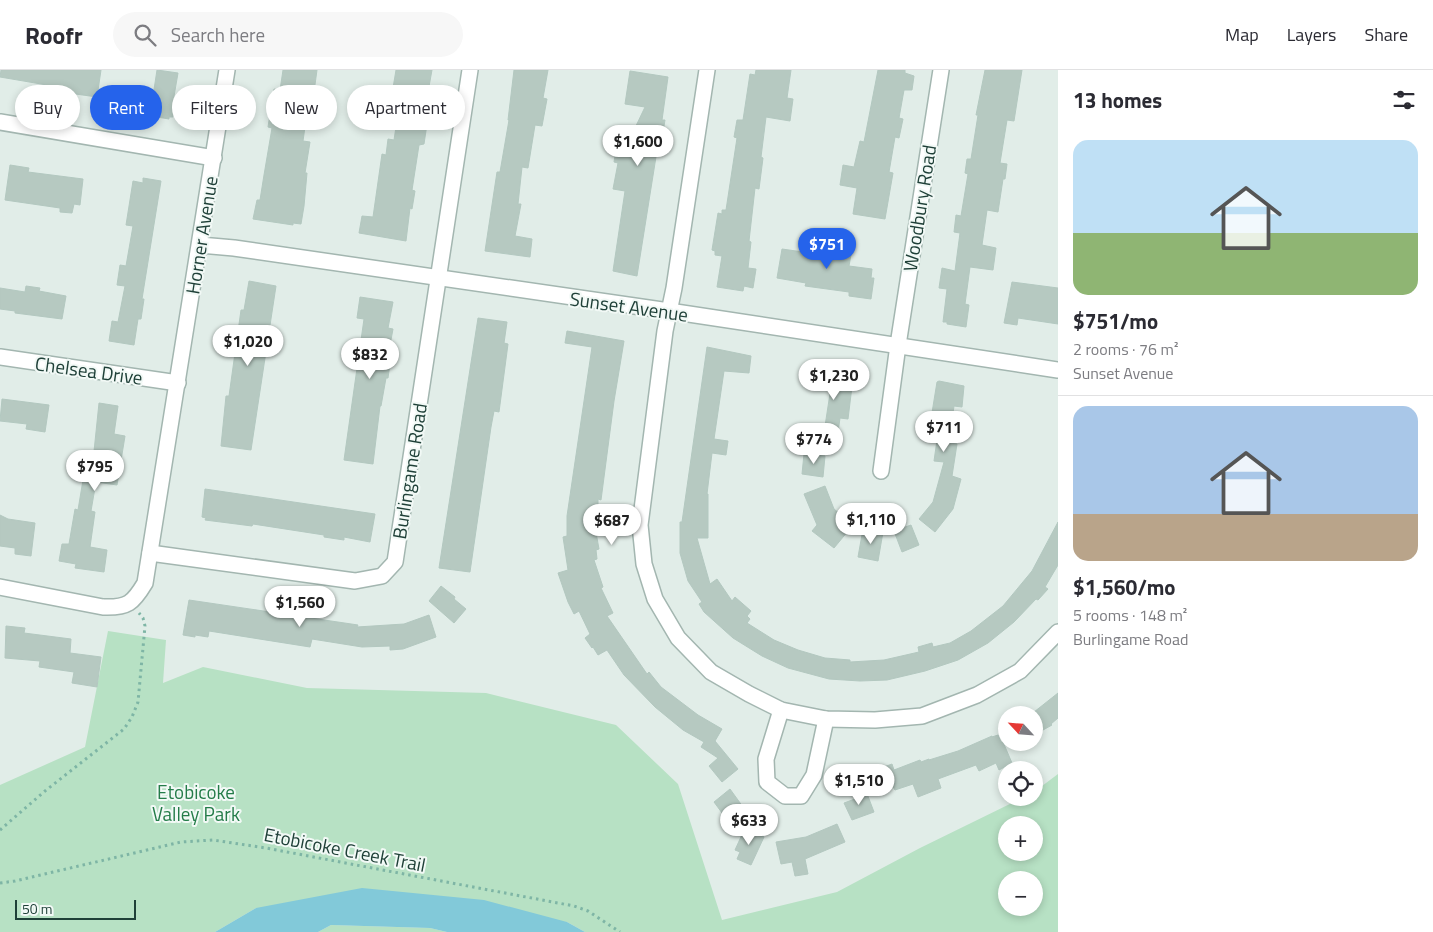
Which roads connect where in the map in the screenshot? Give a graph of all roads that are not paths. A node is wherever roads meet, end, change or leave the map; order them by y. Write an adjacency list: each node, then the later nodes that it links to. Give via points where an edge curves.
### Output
1 (227, 70): 6 (street, Horner Avenue)
2 (470, 70): 8 (street, Burlingame Road)
3 (707, 70): 9 (street)
4 (941, 70): 10 (street, Woodbury Road)
5 (0, 122): 6 (street)
6 (214, 158): 7 (street, Horner Avenue)
7 (200, 245): 8 (street, Sunset Avenue); 13 (street, Horner Avenue)
8 (438, 279): 9 (street, Sunset Avenue); 15 (street, Burlingame Road, via 395,562 382,576 355,581)
9 (669, 311): 10 (street, Sunset Avenue); 18 (street, via 640,525 644,564 655,599 678,638 711,672)
10 (898, 346): 12 (street, Sunset Avenue); 14 (street, Woodbury Road)
11 (0, 357): 13 (street, Chelsea Drive)
12 (1058, 370)
13 (178, 382): 15 (street, Horner Avenue)
14 (881, 471)
15 (150, 553): 16 (street, Horner Avenue, via 145,582 131,603 118,607 103,607)
16 (0, 587)
17 (1058, 632): 19 (street, via 1020,671 977,695 922,716 875,720)
18 (781, 710): 19 (street); 19 (street, via 766,760 767,782 785,796 801,796 814,775)
19 (826, 719)

